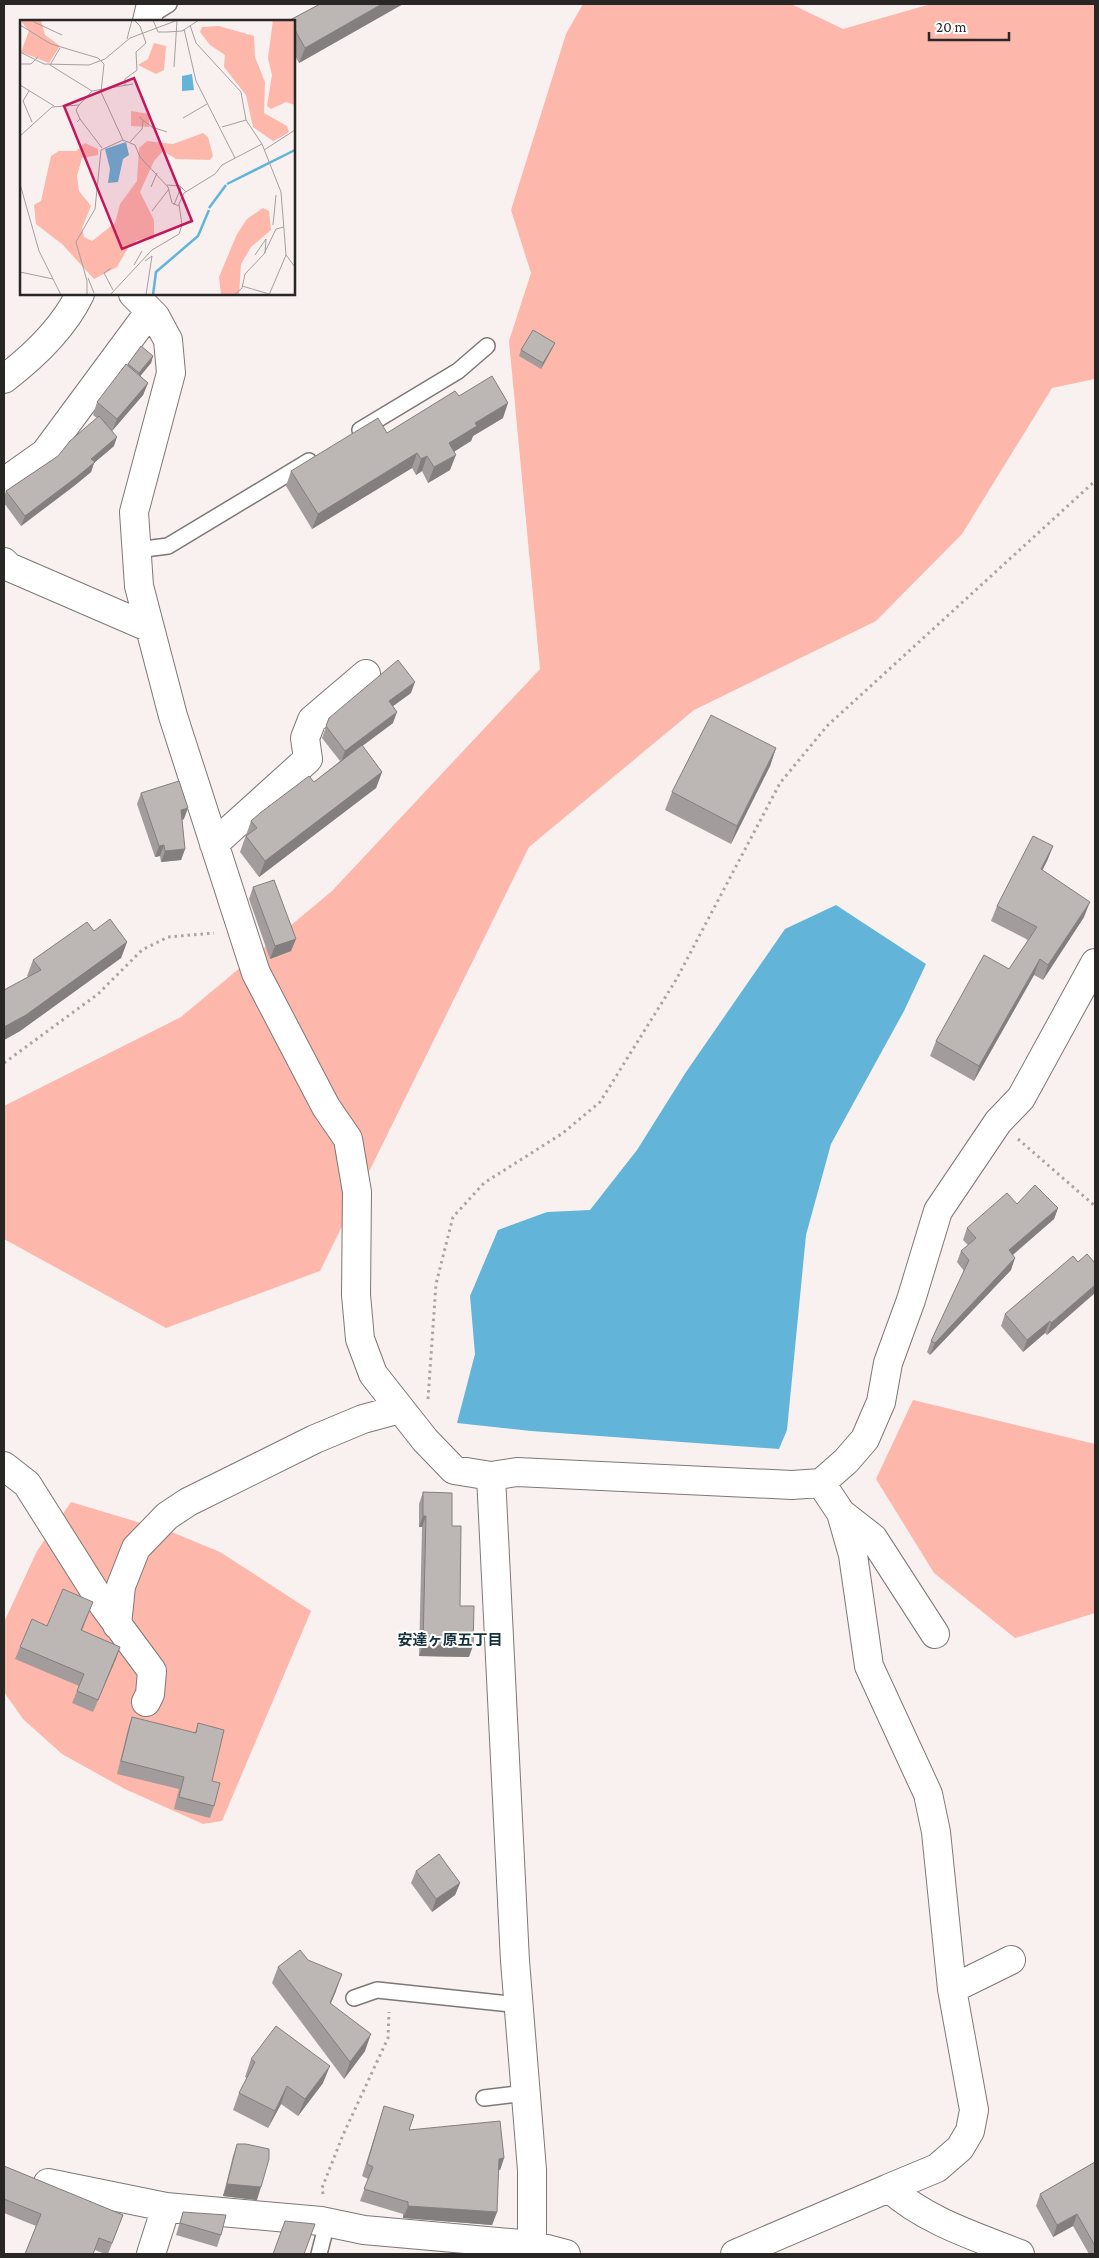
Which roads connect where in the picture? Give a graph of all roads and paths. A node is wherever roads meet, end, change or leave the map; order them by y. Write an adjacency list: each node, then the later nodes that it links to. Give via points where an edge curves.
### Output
1 (79, 295): 4 (street, via 65,319)
2 (142, 302): 8 (street, via 45,453); 9 (street, via 156,316 168,340 171,373 134,512)
3 (488, 346): 5 (lane, via 458,371)
4 (4, 379)
5 (347, 438)
6 (322, 453): 9 (lane, via 168,546)
7 (1095, 481): 20 (path, via 827,726 780,783 676,980 600,1102 563,1133 484,1183 453,1217 436,1284)
8 (4, 482)
9 (137, 550): 11 (street, via 139,586)
10 (4, 562): 11 (street)
11 (150, 628): 13 (street, via 172,716)
12 (366, 674): 13 (street, via 312,720 306,738 308,759)
13 (214, 844): 14 (street)
14 (242, 930): 16 (path, via 168,937 142,950 98,994); 19 (street, via 256,973 326,1107 348,1139 356,1192 356,1296 360,1339 373,1374)
15 (1095, 963): 17 (street, via 1021,1098)
16 (4, 1063)
17 (998, 1122): 18 (path); 23 (street, via 938,1211 888,1363 882,1402 865,1439)
18 (1095, 1206)
19 (400, 1409): 20 (street); 25 (street, via 363,1419 315,1439 188,1502 167,1516 136,1548 121,1586)
20 (425, 1440): 22 (street, via 454,1470)
21 (4, 1466): 25 (street, via 27,1484)
22 (491, 1476): 23 (street, via 517,1472 712,1483 792,1485); 32 (street)
23 (821, 1482): 24 (street)
24 (842, 1513): 26 (street, via 873,1538); 29 (street, via 854,1555 869,1666 928,1794 936,1832)
25 (116, 1624): 27 (street, via 152,1671)
26 (935, 1634)
27 (146, 1702)
28 (1011, 1960): 29 (street)
29 (952, 1989): 36 (street, via 974,2110 970,2131 960,2148 937,2168)
30 (389, 1991): 31 (lane, via 377,1990); 32 (lane); 38 (path, via 388,2038 322,2188)
31 (354, 1998)
32 (519, 2005): 33 (street)
33 (526, 2093): 34 (lane); 39 (street, via 532,2170)
34 (484, 2098)
35 (48, 2183): 37 (street)
36 (888, 2188): 43 (street); 44 (street, via 906,2204 952,2227)
37 (166, 2207): 38 (street); 40 (street)
38 (328, 2223): 39 (street); 41 (lane)
39 (531, 2250): 42 (street)
40 (152, 2254)
41 (319, 2254)
42 (566, 2254)
43 (735, 2254)
44 (1020, 2254)

